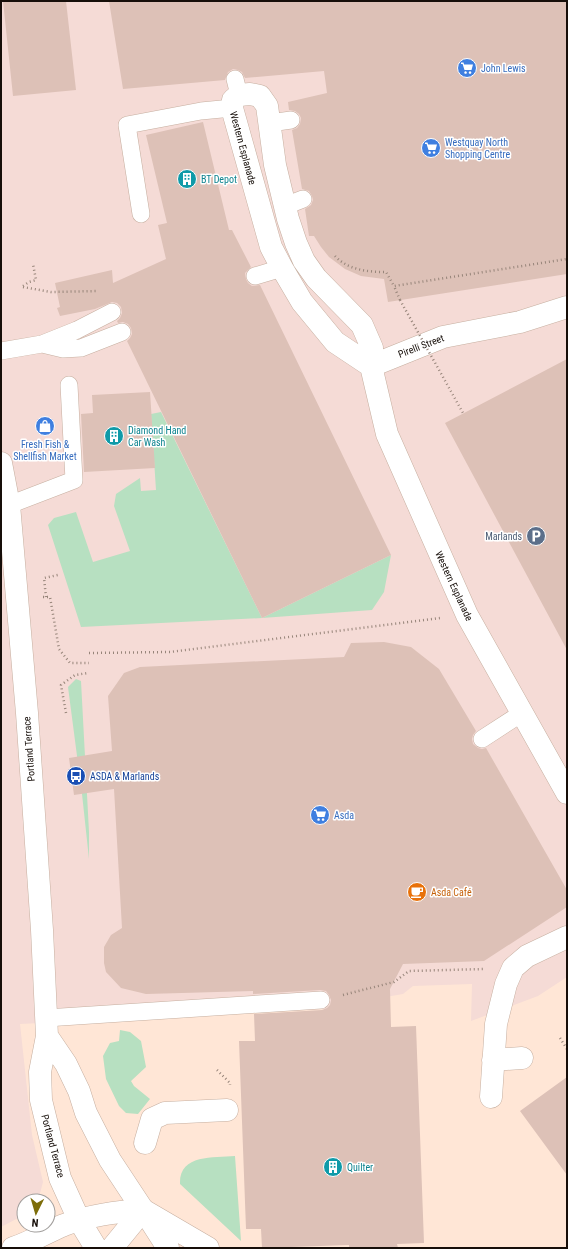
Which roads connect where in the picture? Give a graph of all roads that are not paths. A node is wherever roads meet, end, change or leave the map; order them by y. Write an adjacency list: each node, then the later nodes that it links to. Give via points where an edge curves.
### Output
1 (235, 94): 2 (lane, via 202,111 127,125); 3 (street, Western Esplanade, via 265,228); 12 (street, Western Esplanade, via 260,96 281,121 275,165 294,203 296,244 316,278 362,325 372,348)
2 (141, 214)
3 (282, 268): 4 (lane); 12 (street, Western Esplanade, via 302,302 335,342)
4 (255, 276)
5 (567, 307): 8 (street, Pirelli Street)
6 (112, 312): 10 (lane)
7 (567, 321): 8 (street, Pirelli Street)
8 (520, 322): 12 (street, Pirelli Street, via 443,337)
9 (122, 332): 10 (lane, via 82,348 62,349)
10 (42, 344): 11 (lane)
11 (1, 351)
12 (371, 366): 16 (street, Western Esplanade, via 387,434 466,615)
13 (69, 386): 15 (lane, via 74,480)
14 (1, 463): 15 (street, Portland Terrace)
15 (9, 504): 21 (street, Portland Terrace, via 34,812)
16 (522, 713): 17 (lane); 18 (street, Western Esplanade)
17 (482, 740)
18 (567, 793)
19 (567, 937): 23 (street, via 526,956 513,968 506,984 496,1024)
20 (321, 1000): 21 (lane)
21 (46, 1027): 27 (street, via 66,1064 107,1155); 28 (street, Portland Terrace, via 40,1072 41,1100 60,1178)
22 (522, 1058): 23 (street)
23 (493, 1060): 24 (street)
24 (491, 1097)
25 (227, 1110): 26 (street, via 165,1113 152,1119)
26 (145, 1144)
27 (143, 1210): 28 (street, via 116,1212); 31 (street); 32 (street); 33 (street)
28 (79, 1220): 29 (street); 30 (street, Portland Terrace)
29 (13, 1248)
30 (96, 1248)
31 (112, 1248)
32 (168, 1248)
33 (208, 1248)

